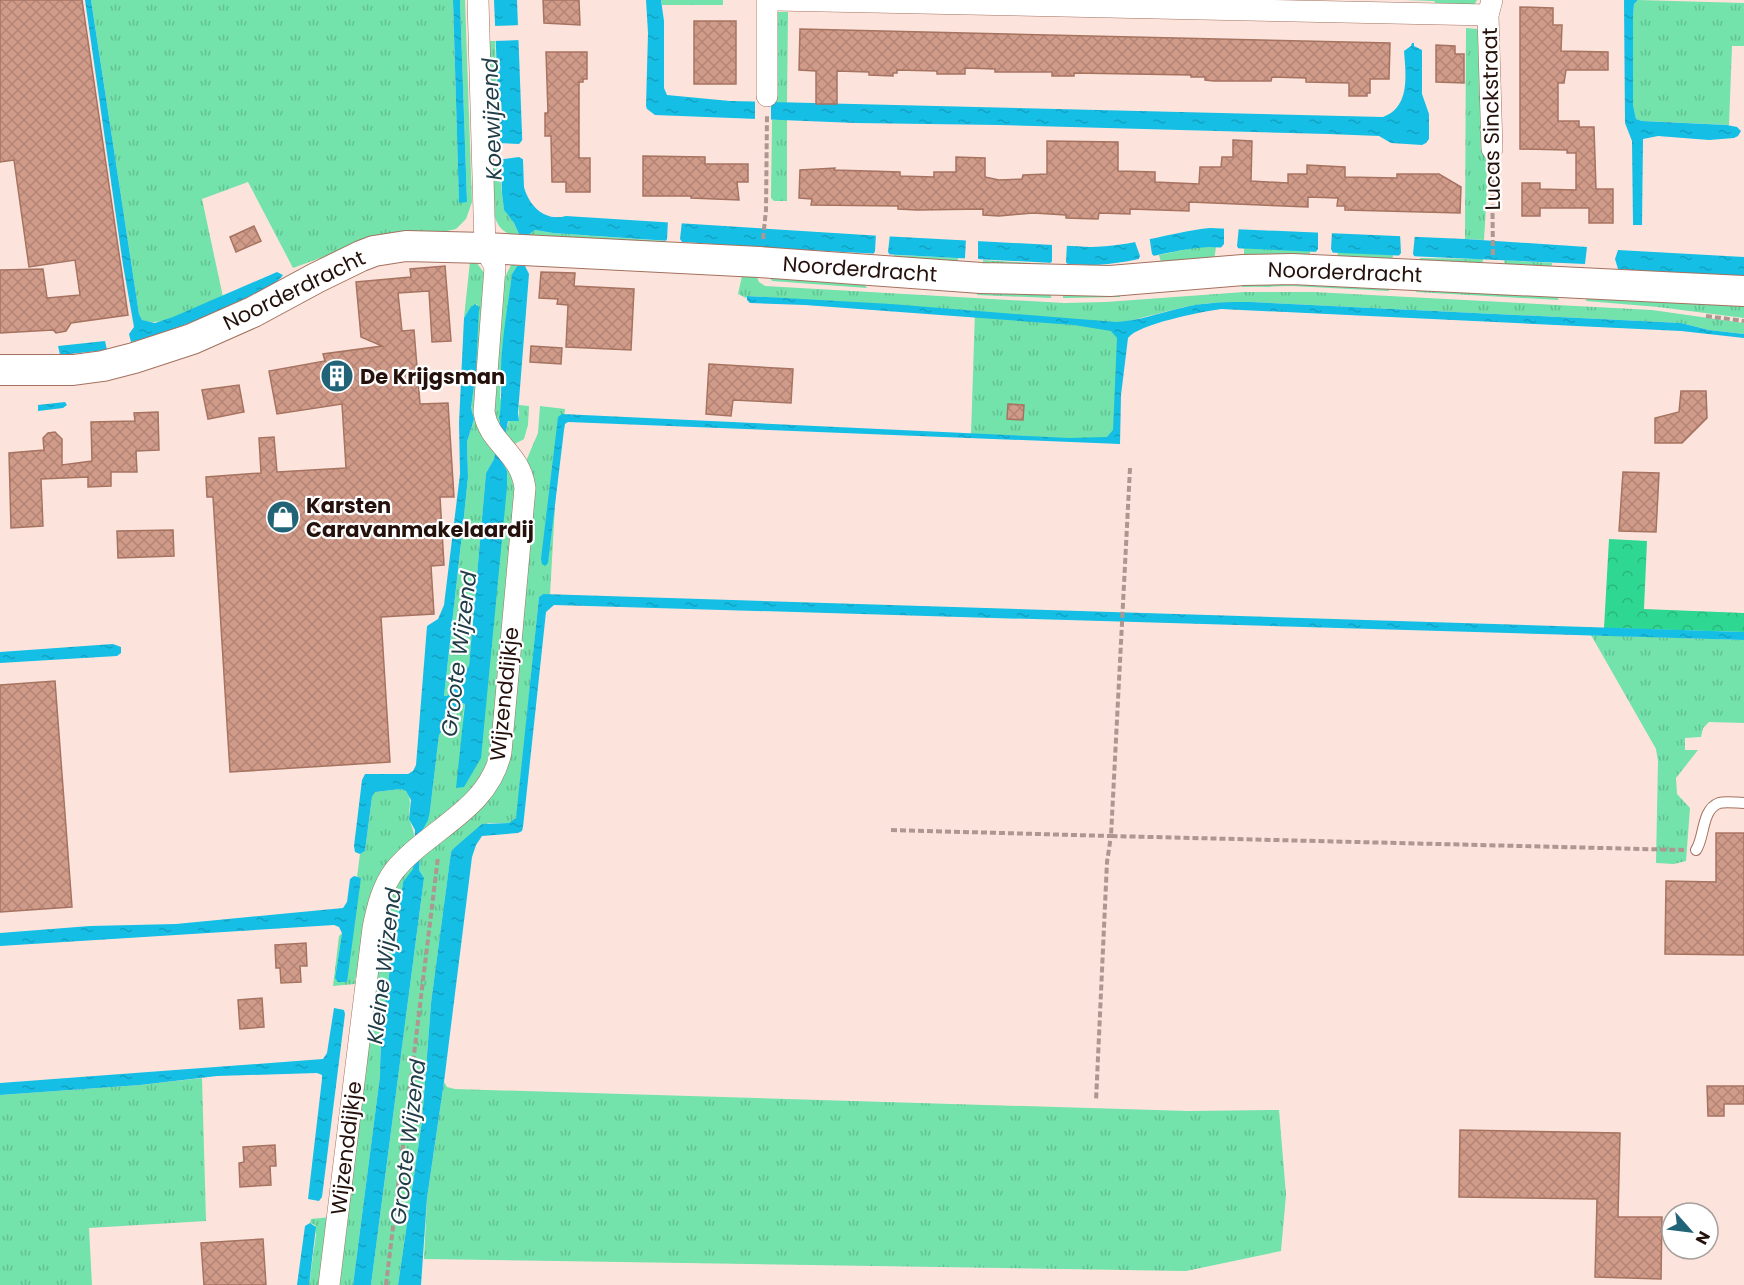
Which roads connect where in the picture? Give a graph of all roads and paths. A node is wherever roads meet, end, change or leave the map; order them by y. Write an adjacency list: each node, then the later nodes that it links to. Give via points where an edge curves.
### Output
1 (478, 0): 10 (street, Wijzenddijkje)
2 (768, 0): 5 (street)
3 (775, 0): 4 (street)
4 (1490, 8): 7 (street, Lucas Sinckstraat)
5 (767, 96)
6 (766, 124): 8 (path)
7 (1492, 149): 9 (path, Lucas Sinckstraat)
8 (764, 224)
9 (1493, 238)
10 (485, 248): 11 (street, Noorderdracht, via 760,258 981,278 1110,281 1292,269); 12 (street, Noorderdracht, via 406,246 374,251 253,312 192,339 134,358 73,370); 16 (street, Wijzenddijkje, via 495,267 485,420 519,468 525,488 501,752 495,774 483,793)
11 (1744, 291)
12 (0, 370)
13 (1130, 468): 17 (path)
14 (1744, 803): 18 (lane, via 1719,803 1707,813)
15 (891, 830): 17 (path)
16 (436, 833): 20 (street, Wijzenddijkje, via 388,881 373,928); 21 (path)
17 (1112, 836): 18 (path); 19 (path, via 1107,862)
18 (1696, 850)
19 (1096, 1101)
20 (329, 1285)
21 (386, 1285)

